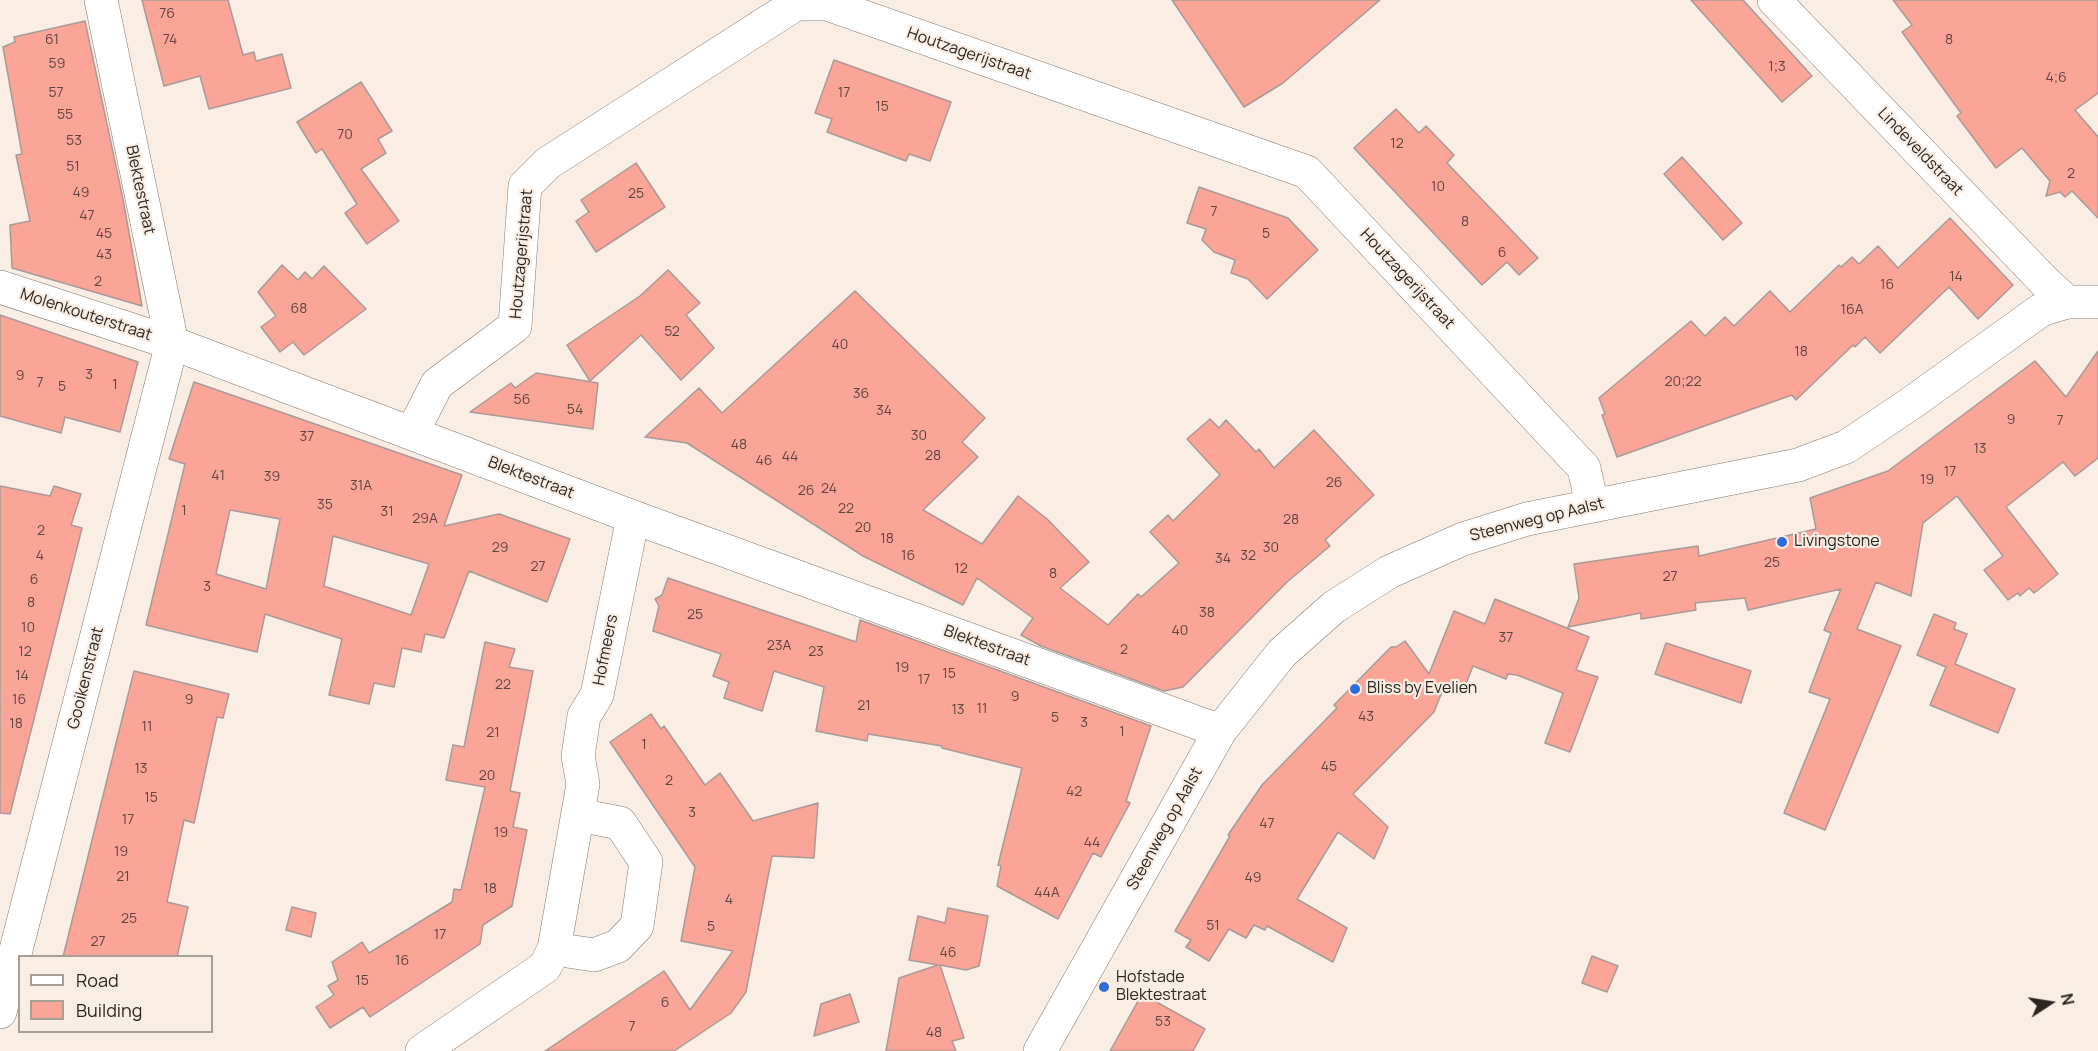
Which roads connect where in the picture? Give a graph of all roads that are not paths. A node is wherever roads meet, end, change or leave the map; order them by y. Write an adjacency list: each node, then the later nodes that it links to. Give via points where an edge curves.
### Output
1 (101, 0): 5 (street, Blektestraat)
2 (1774, 0): 4 (street, Lindeveldstraat, via 2045,282)
3 (0, 288): 5 (street, Molenkouterstraat)
4 (2083, 302): 7 (street, Steenweg op Aalst, via 2041,310 1846,447 1798,465)
5 (172, 343): 6 (street, Blektestraat); 12 (street, Gooikenstraat)
6 (412, 433): 7 (street, Houtzagerijstraat, via 437,384 515,326 525,186 548,163 796,4 827,4 1307,172 1584,468); 8 (street, Blektestraat)
7 (1592, 505): 9 (street, Steenweg op Aalst, via 1462,538 1389,572 1334,607 1282,653)
8 (633, 517): 9 (street, Blektestraat); 10 (street, Hofmeers, via 597,694 584,716 578,756 583,784)
9 (1220, 730): 14 (street, Steenweg op Aalst)
10 (578, 815): 11 (street, Hofmeers); 11 (street, via 620,823 646,861 637,926 618,946 594,955)
11 (554, 949): 13 (street, Hofmeers, via 545,967)
12 (0, 1012)
13 (422, 1051)
14 (1040, 1051)

